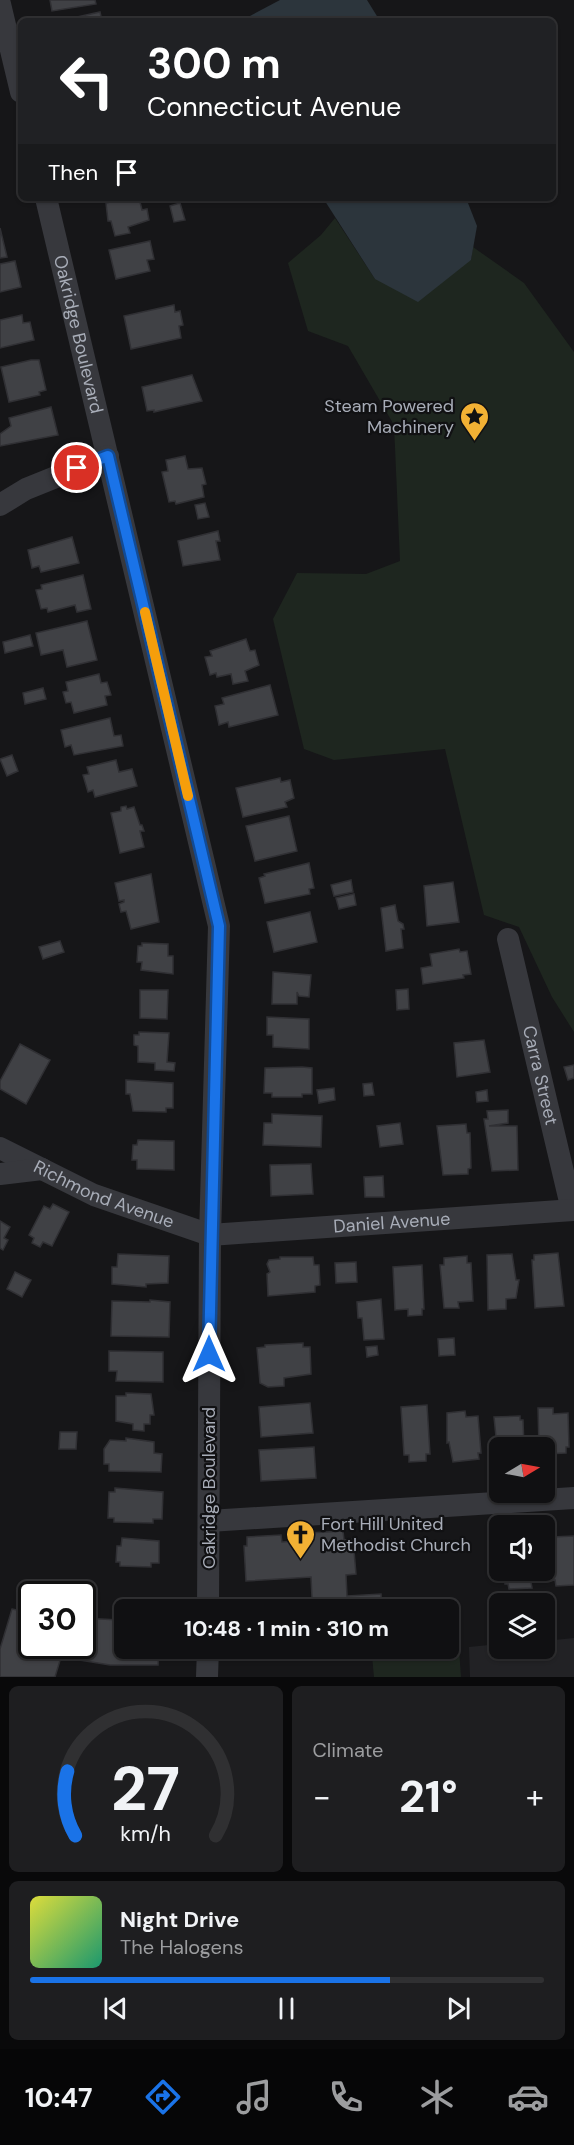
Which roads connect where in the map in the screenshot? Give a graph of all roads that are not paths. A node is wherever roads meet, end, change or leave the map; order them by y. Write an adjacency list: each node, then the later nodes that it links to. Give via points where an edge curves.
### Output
1 (0, 4): 2 (street)
2 (5, 44): 3 (street)
3 (18, 83)
4 (47, 201): 5 (street, Oakridge Boulevard)
5 (108, 456): 6 (street, via 26,489); 12 (street, Oakridge Boulevard, via 219,926)
6 (0, 505)
7 (508, 939): 11 (street, Carra Street)
8 (0, 1148): 9 (street, Richmond Avenue)
9 (42, 1169): 10 (street); 12 (street, Richmond Avenue, via 94,1195)
10 (0, 1174)
11 (573, 1210): 12 (street, Daniel Avenue)
12 (210, 1235): 14 (street, Oakridge Boulevard)
13 (574, 1498): 14 (street)
14 (208, 1521): 15 (street, Oakridge Boulevard)
15 (208, 1599)
16 (208, 1659): 17 (street)
17 (207, 1677)

